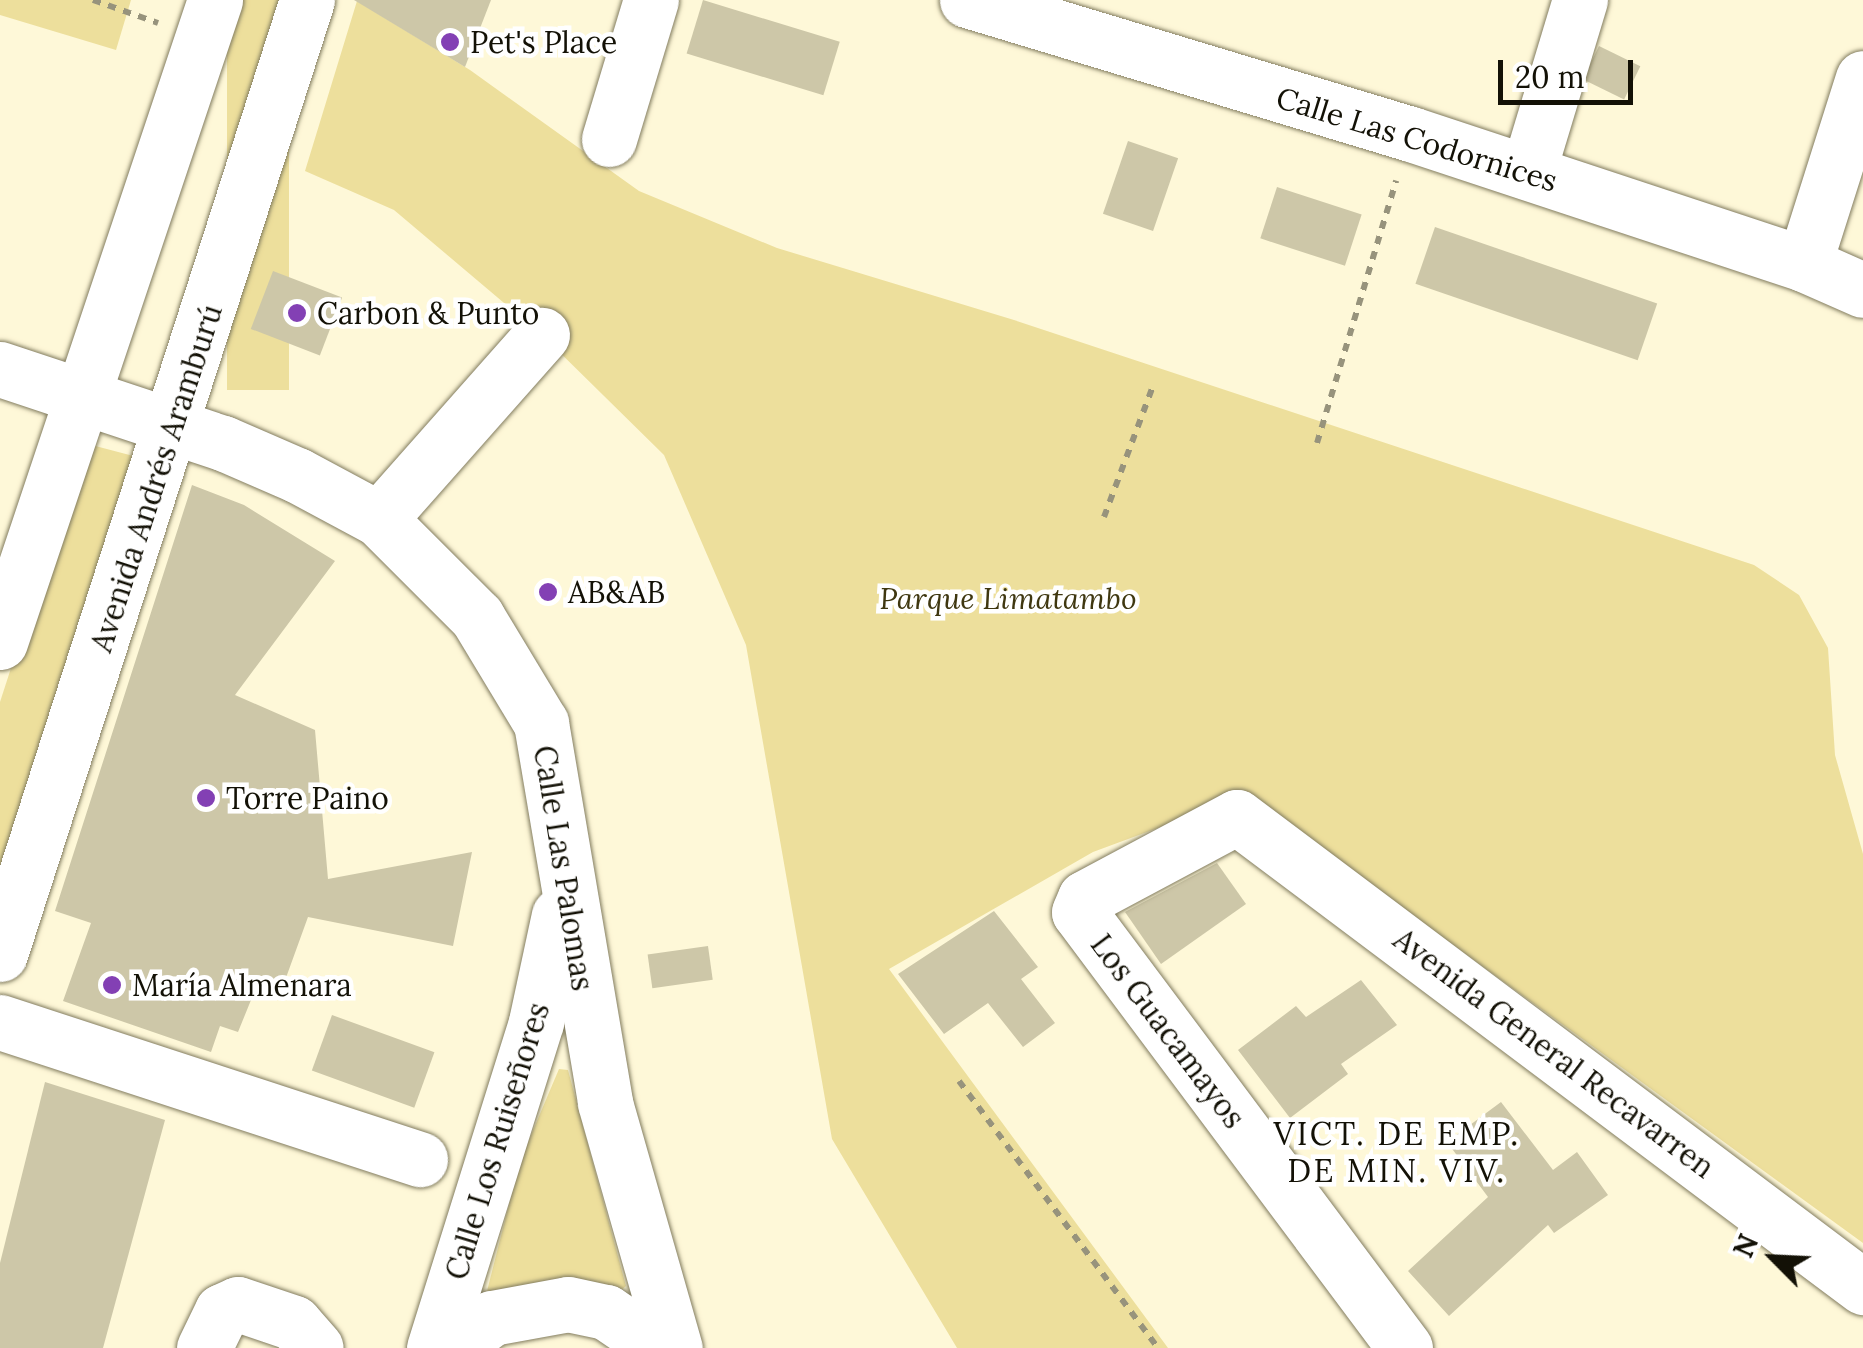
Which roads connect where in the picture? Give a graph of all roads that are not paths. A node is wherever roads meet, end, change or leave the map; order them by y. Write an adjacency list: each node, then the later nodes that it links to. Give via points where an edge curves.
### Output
1 (308, 0): 14 (street, Avenida Andrés Aramburú)
2 (652, 0): 7 (street)
3 (967, 0): 8 (street, Calle Las Codornices)
4 (1580, 0): 8 (street)
5 (208, 20): 13 (street)
6 (1863, 78): 9 (street)
7 (609, 139)
8 (1528, 172): 9 (street, Calle Las Codornices)
9 (1804, 264): 10 (street, Calle Las Codornices)
10 (1863, 290)
11 (542, 335): 15 (street)
12 (0, 368): 13 (street, Calle Las Palomas)
13 (81, 396): 14 (street, Calle Las Palomas); 16 (street)
14 (174, 427): 15 (street, Calle Las Palomas, via 297,476); 19 (street, Avenida Andrés Aramburú)
15 (378, 519): 18 (street, Calle Las Palomas, via 478,616 523,687 549,754)
16 (0, 642)
17 (1244, 820): 22 (street, Avenida General Recavarren); 29 (street, Los Guacamayos, via 1237,817 1079,904)
18 (568, 873): 25 (street, Calle Los Ruiseñores, via 536,1022); 28 (street, Calle Las Palomas, via 605,1103)
19 (0, 954)
20 (0, 1022): 21 (street)
21 (420, 1159)
22 (1863, 1287)
23 (204, 1348): 24 (street, via 222,1311 238,1304 294,1323)
24 (316, 1348)
25 (434, 1348)
26 (452, 1348): 27 (street, via 492,1318 568,1304 606,1312)
27 (659, 1348)
28 (675, 1348)
29 (1404, 1348)

